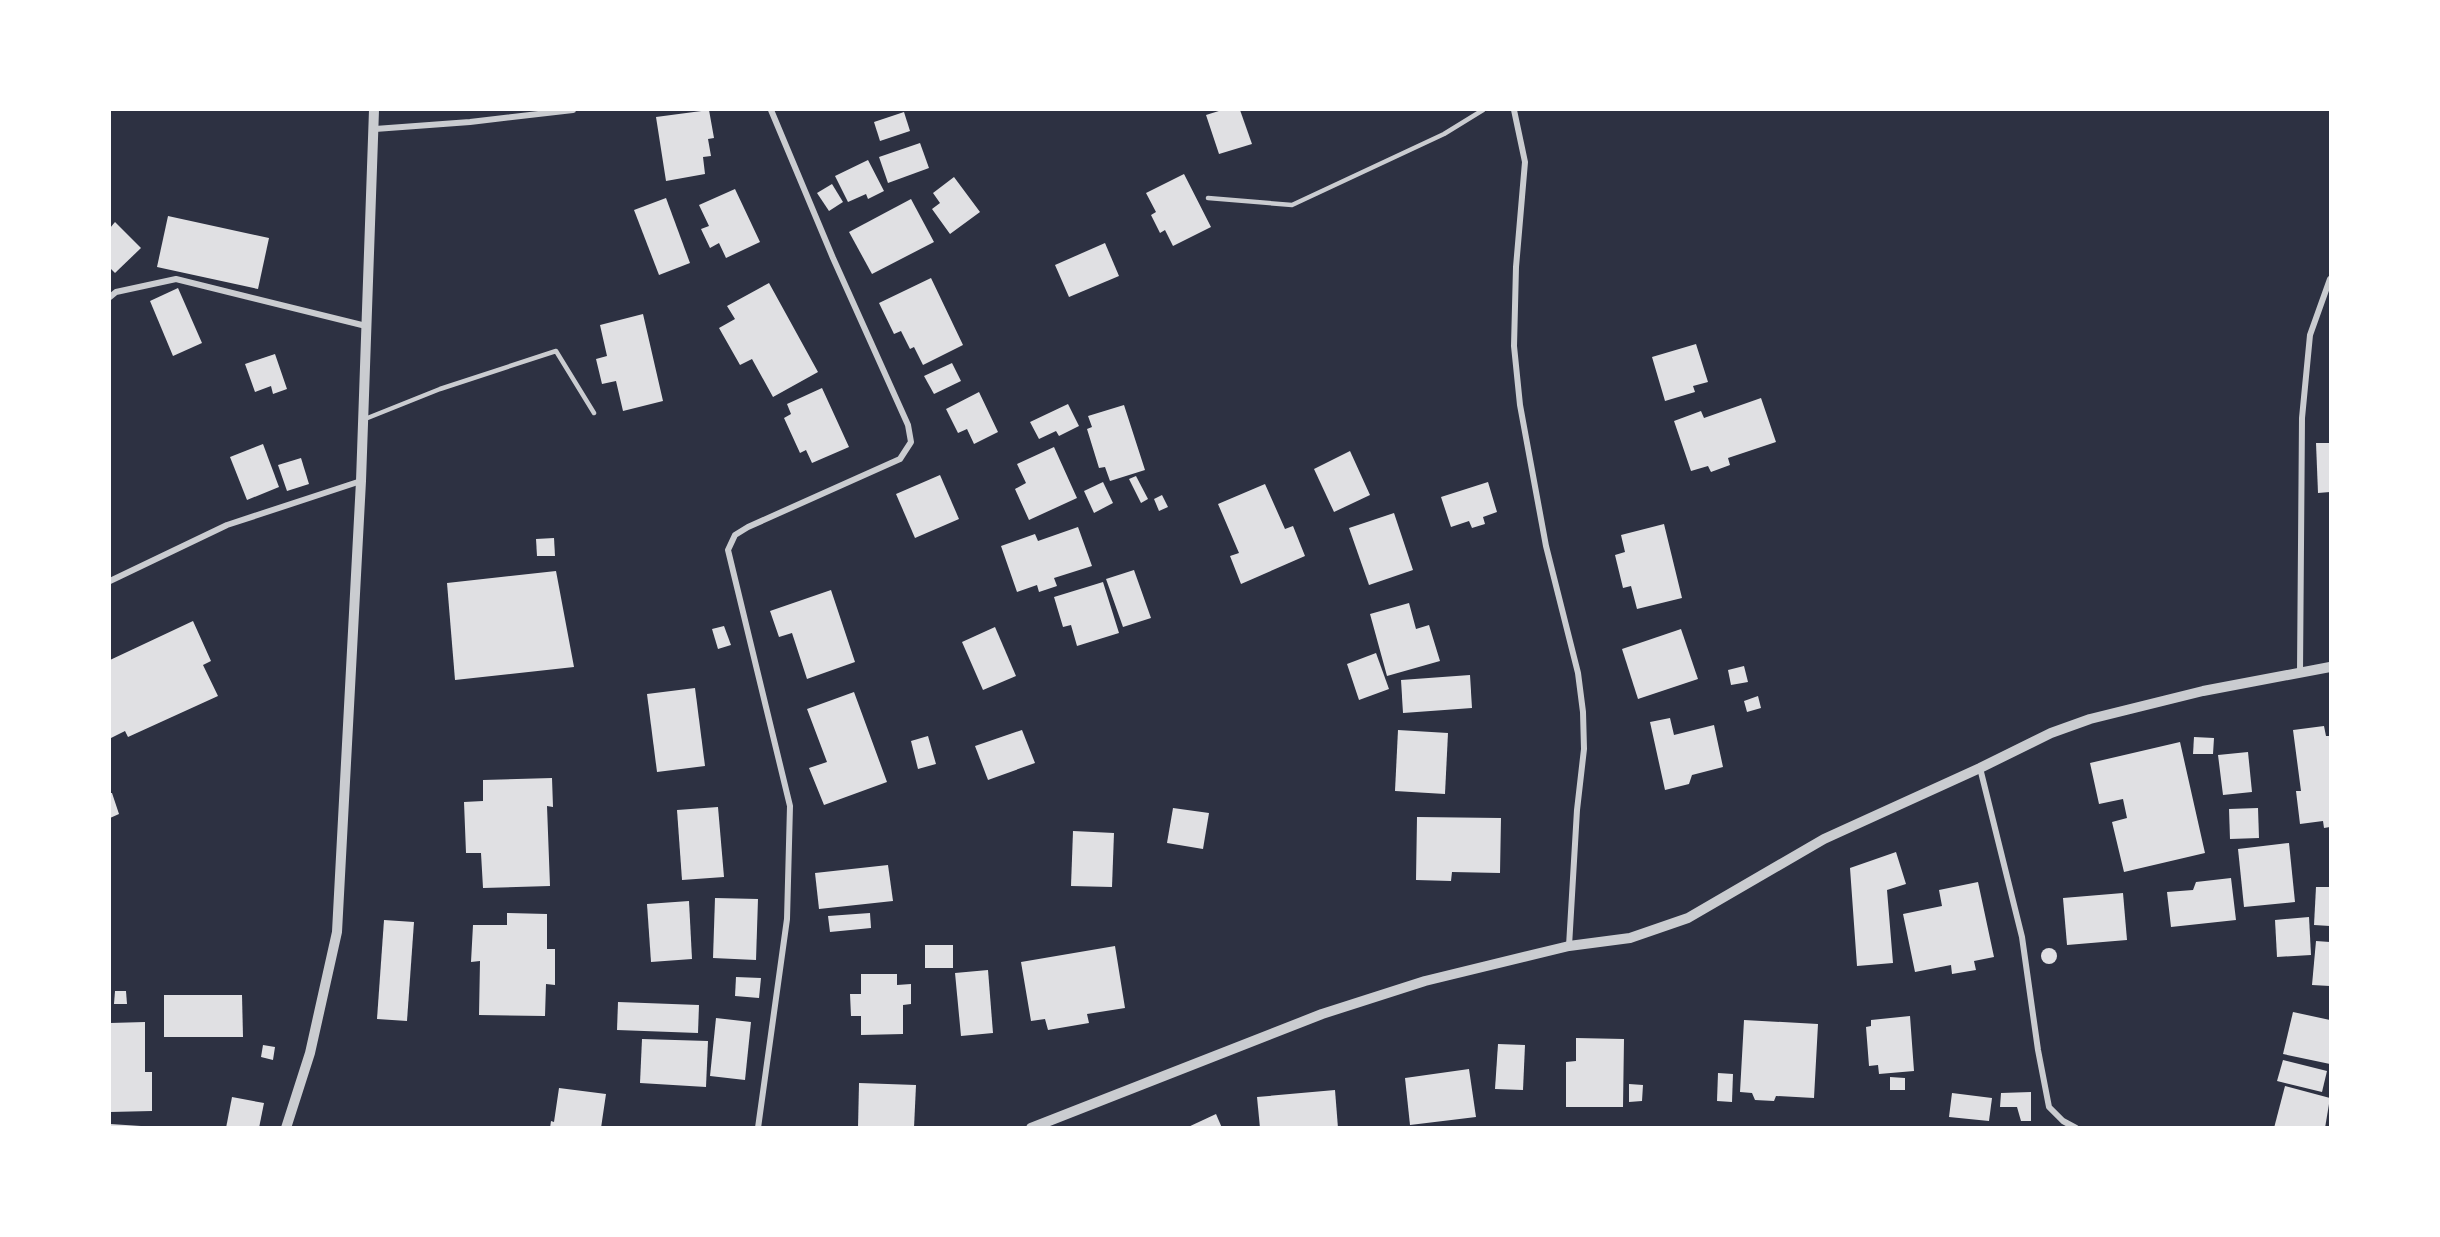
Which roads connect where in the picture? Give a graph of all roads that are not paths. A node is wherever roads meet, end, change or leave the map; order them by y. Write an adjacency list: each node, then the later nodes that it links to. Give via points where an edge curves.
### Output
1 (374, 110): 6 (street)
2 (573, 110): 6 (street, via 470,123)
3 (771, 110): 21 (street, via 908,425 911,442 900,459 748,527 735,535 728,550 790,806 787,919)
4 (1483, 110): 7 (lane, via 1444,134 1292,205)
5 (1515, 110): 18 (street, via 1525,162 1514,346 1546,546 1578,673 1583,712 1584,749)
6 (375, 129): 10 (street)
7 (1208, 198)
8 (2331, 279): 16 (street, via 2310,335 2302,418)
9 (110, 297): 10 (street, via 116,292 176,279)
10 (366, 326): 12 (street)
11 (594, 413): 12 (lane, via 556,351 440,389)
12 (362, 420): 13 (street)
13 (361, 481): 14 (street, via 227,525); 20 (street, via 338,932 310,1053)
14 (110, 581)
15 (2331, 667): 16 (street)
16 (2300, 672): 17 (street, via 2090,719 2051,733)
17 (1980, 768): 18 (street, via 1824,839 1688,918 1630,938); 24 (street, via 2022,937 2049,1107)
18 (1569, 946): 19 (street, via 1425,981 1322,1014)
19 (1055, 1116): 22 (street); 23 (street)
20 (286, 1128)
21 (758, 1128)
22 (1030, 1128)
23 (1058, 1128)
24 (2076, 1128)

